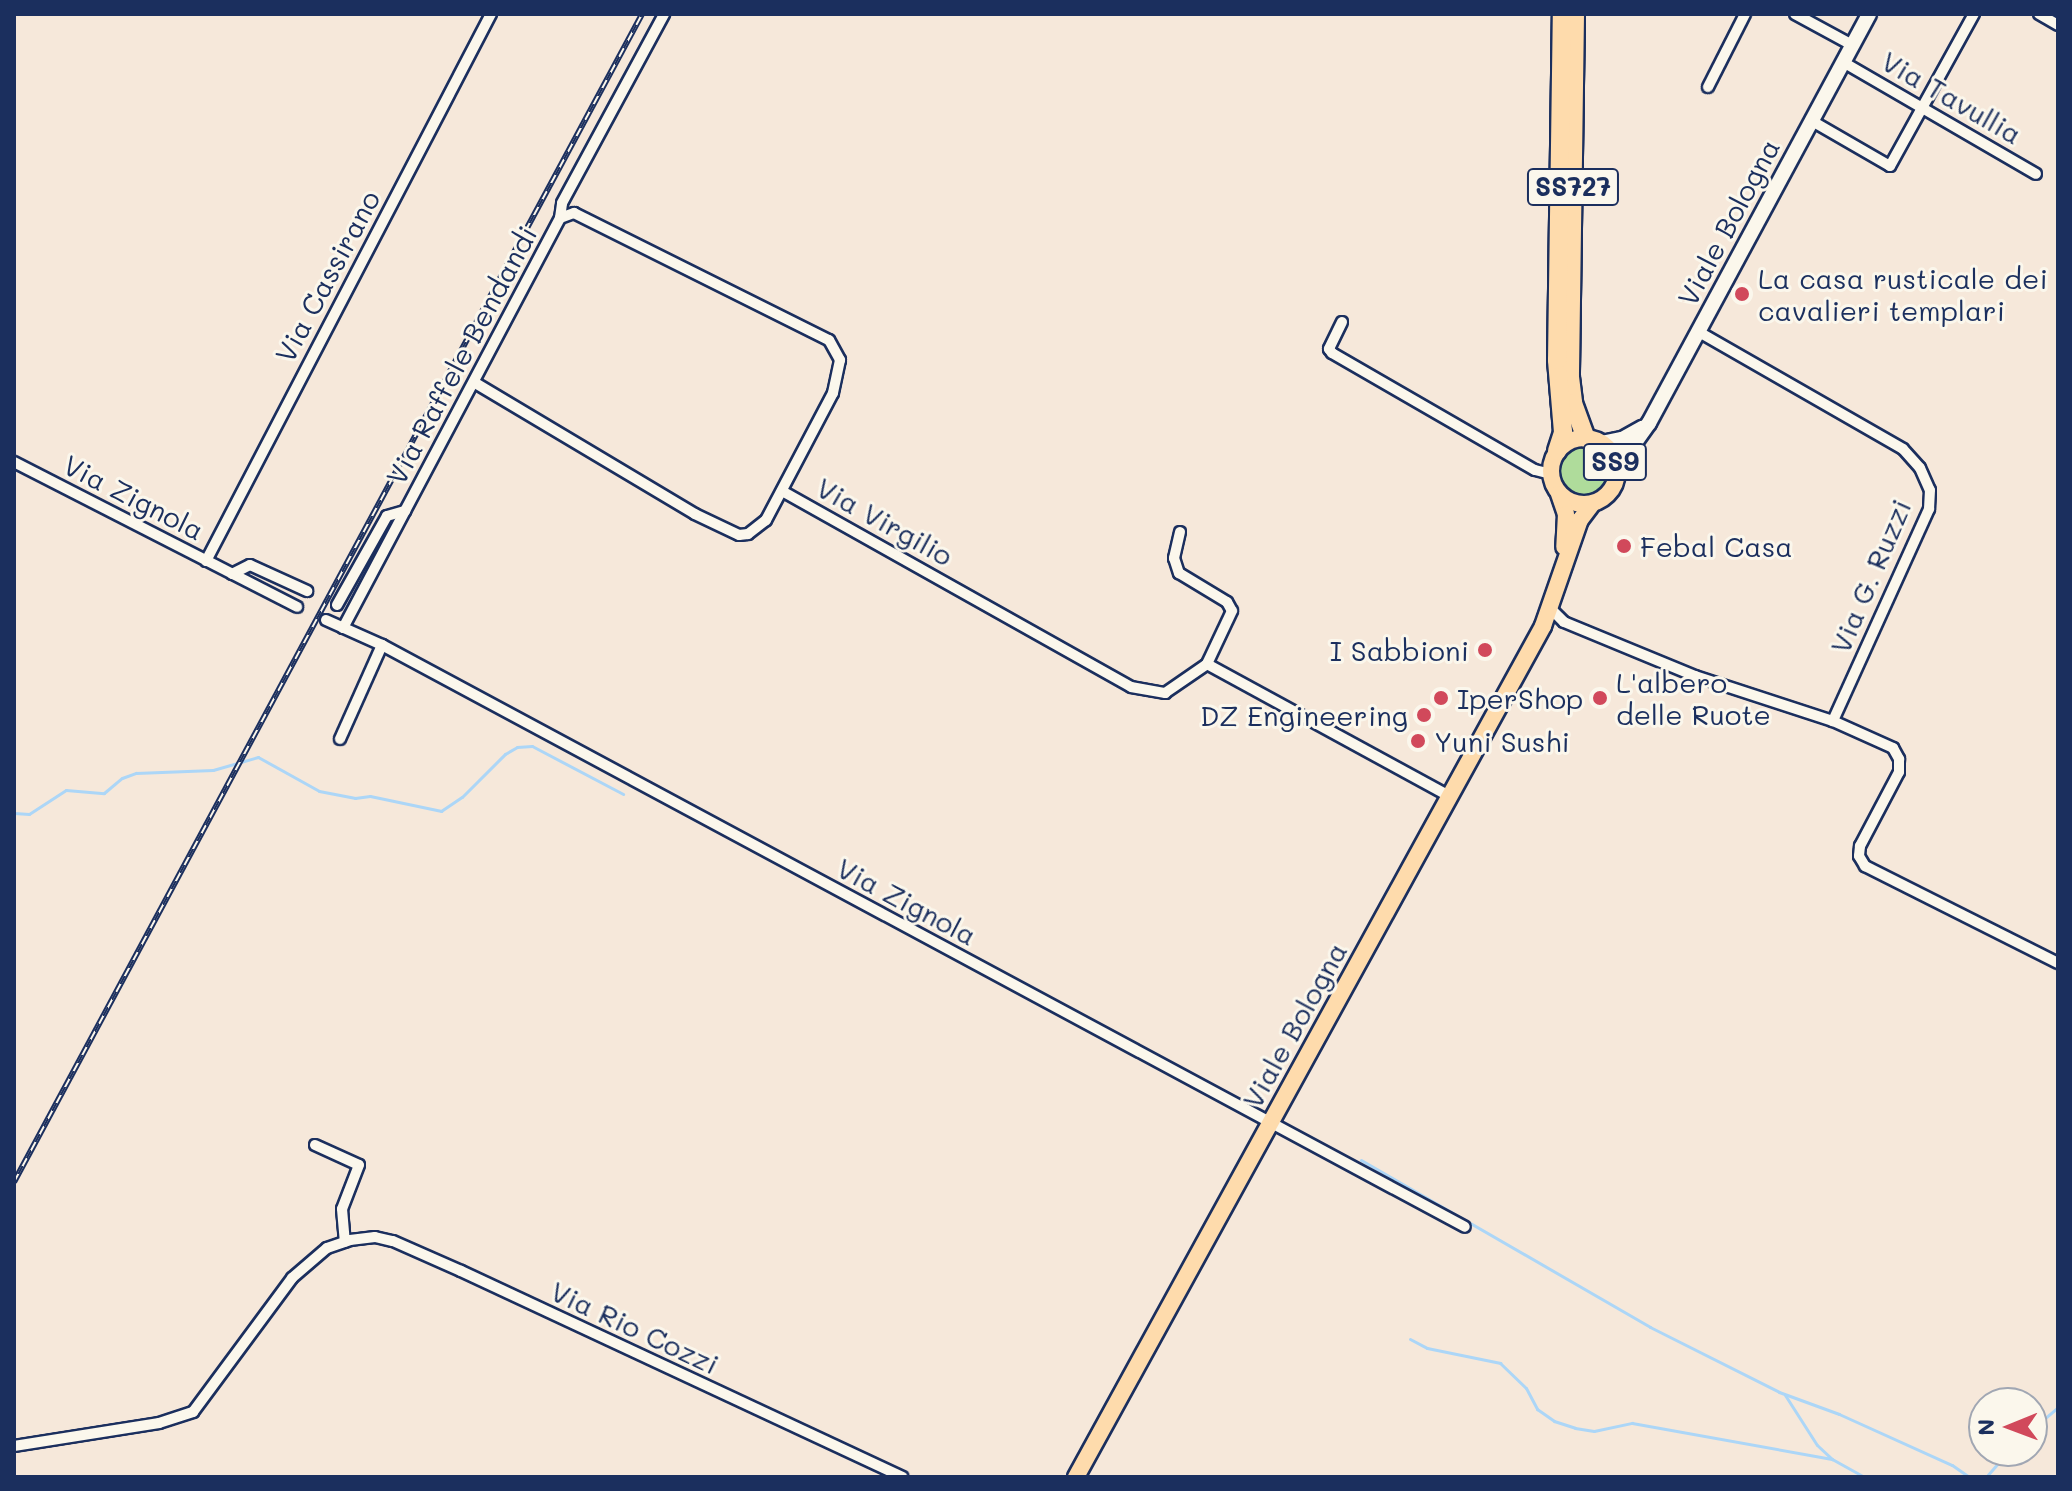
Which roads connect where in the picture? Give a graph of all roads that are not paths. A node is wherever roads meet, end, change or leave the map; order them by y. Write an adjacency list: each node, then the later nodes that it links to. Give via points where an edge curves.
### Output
1 (491, 14): 32 (street, Via Cassirano)
2 (664, 14): 17 (street, via 562,203)
3 (1562, 14): 23 (highway, SS727, via 1557,360 1563,432)
4 (1575, 14): 22 (highway, SS727, via 1570,377 1573,403)
5 (1745, 14): 13 (street)
6 (1795, 14): 11 (street)
7 (1869, 14): 11 (main road, Viale Bologna)
8 (1974, 14): 14 (street)
9 (2039, 14): 10 (street)
10 (2058, 25)
11 (1852, 45): 12 (main road, Viale Bologna)
12 (1843, 62): 14 (street, Via Tavullia); 15 (main road, Viale Bologna)
13 (1708, 87)
14 (1924, 107): 15 (street, via 1890,166); 16 (street, Via Tavullia)
15 (1812, 121): 19 (main road, Viale Bologna)
16 (2036, 174)
17 (560, 218): 20 (street, Via Raffele Bendandi); 27 (street, Via Raffele Bendandi, via 574,213 829,340 840,360 833,393)
18 (1342, 322): 26 (street, via 1329,349 1332,353 1535,470)
19 (1699, 332): 21 (main road, Viale Bologna); 42 (street, Via G. Ruzzi, via 1903,449 1930,490 1929,509)
20 (474, 382): 27 (street, Via Virgilio, via 739,535 766,520); 30 (street, Via Raffele Bendandi)
21 (1649, 423): 22 (main road, via 1622,439); 25 (main road, Viale Bologna)
22 (1593, 440): 23 (main road, SS9, via 1570,441); 25 (main road, SS9, via 1609,449)
23 (1557, 451): 26 (main road, SS9)
24 (14, 462): 32 (street, Via Zignola)
25 (1617, 468): 29 (main road, SS9, via 1611,490)
26 (1551, 474): 28 (main road, SS9)
27 (782, 491): 41 (street, Via Virgilio, via 1131,687 1165,693)
28 (1559, 494): 29 (main road, SS9, via 1571,502); 35 (main road, via 1566,535)
29 (1593, 503): 35 (main road, via 1580,520)
30 (405, 511): 36 (street, via 387,516); 39 (street, Via Raffele Bendandi)
31 (1180, 532): 41 (street, via 1174,558 1179,573 1227,602 1232,611)
32 (206, 561): 33 (street, Via Zignola)
33 (232, 574): 34 (street, Via Zignola, via 250,565); 37 (street, Via Zignola)
34 (307, 591)
35 (1552, 602): 42 (street, via 1564,622 1695,676); 44 (main road, Viale Bologna)
36 (337, 605)
37 (297, 607)
38 (326, 620): 39 (street, Via Zignola)
39 (343, 628): 40 (street, Via Zignola)
40 (382, 645): 43 (street); 46 (street, Via Zignola)
41 (1207, 664): 44 (street)
42 (1833, 721): 45 (street, via 1893,748 1899,759 1899,772 1860,846 1865,866)
43 (340, 739)
44 (1449, 796): 46 (main road, Viale Bologna)
45 (2058, 963)
46 (1270, 1123): 48 (street, Via Zignola); 51 (main road, Viale Bologna)
47 (315, 1145): 49 (street, via 359,1165 342,1209)
48 (1465, 1227)
49 (345, 1242): 50 (street, Via Rio Cozzi, via 327,1248 292,1278 193,1412 159,1423); 52 (street, Via Rio Cozzi, via 375,1237 393,1241)
50 (14, 1446)
51 (1081, 1472)
52 (902, 1477)

